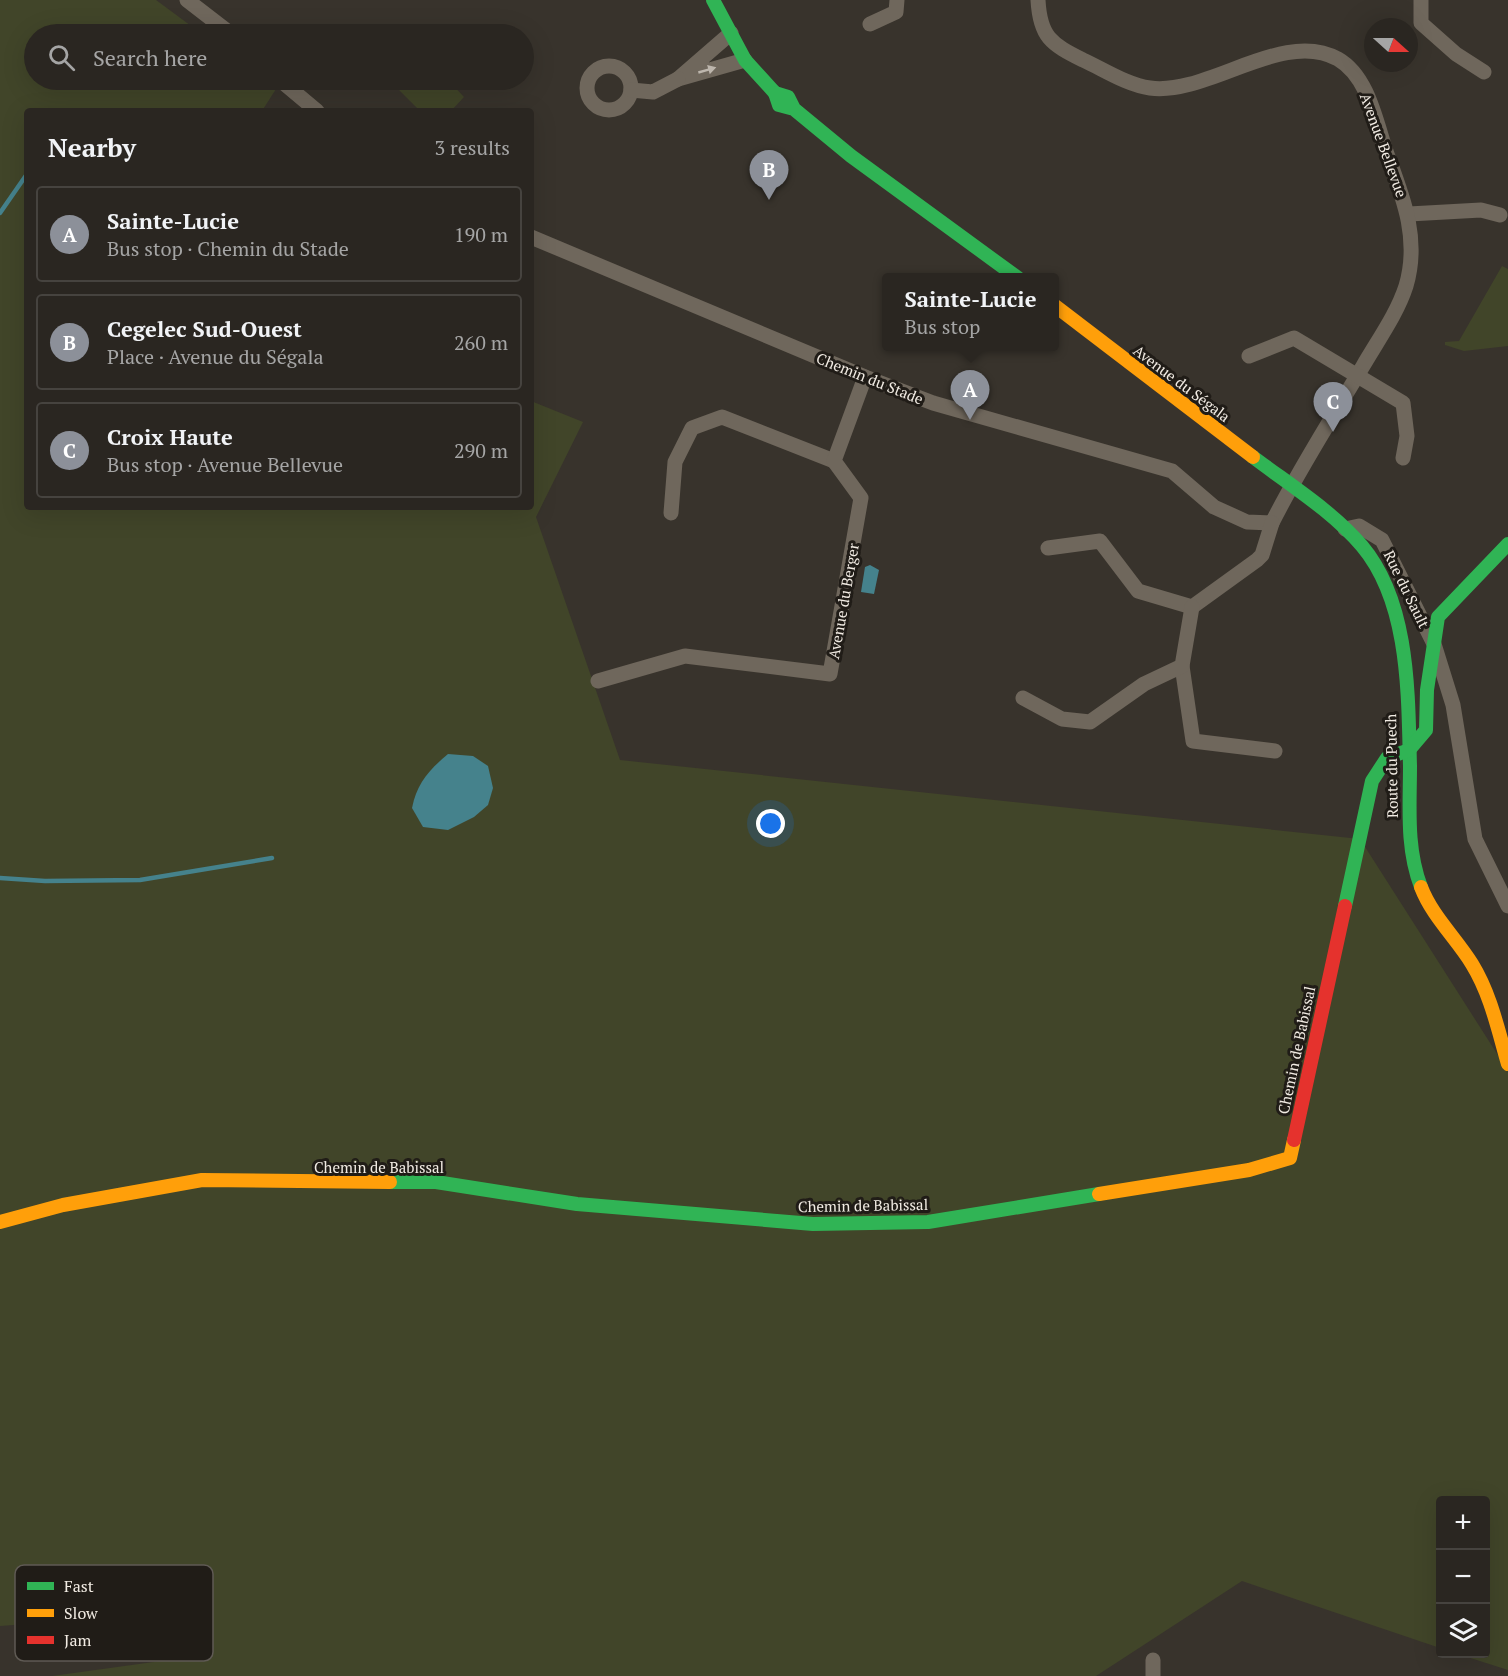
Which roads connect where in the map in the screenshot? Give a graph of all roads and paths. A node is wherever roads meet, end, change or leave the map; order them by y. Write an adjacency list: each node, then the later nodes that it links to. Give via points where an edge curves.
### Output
1 (188, 0): 6 (street)
2 (713, 0): 8 (street)
3 (897, 0): 7 (street, via 896,12)
4 (1038, 0): 15 (street, Avenue Bellevue, via 1039,19 1046,37 1059,48 1149,88 1179,86 1287,53 1315,50 1339,60 1361,81)
5 (1421, 0): 10 (street, via 1421,23)
6 (218, 24)
7 (870, 24)
8 (731, 33): 9 (street); 11 (street)
9 (745, 60): 11 (street, one-way to 9); 18 (street, via 775,93 788,97 794,109 851,156)
10 (1484, 72)
11 (678, 79): 13 (street, via 653,92)
12 (292, 90): 14 (street)
13 (631, 90)
14 (313, 108)
15 (1409, 214): 16 (street, via 1482,210); 21 (street, Avenue Bellevue, via 1412,252 1406,286)
16 (1500, 215)
17 (534, 238): 22 (street, Chemin du Stade)
18 (1011, 273)
19 (1059, 309): 25 (street, Avenue du Ségala)
20 (1249, 356): 21 (street, via 1294,338)
21 (1357, 375): 23 (street, via 1403,403 1407,436); 25 (street, Avenue Bellevue)
22 (865, 377): 24 (street); 27 (street, Chemin du Stade, via 933,403 1172,471 1214,507 1247,522)
23 (1403, 458)
24 (834, 461): 26 (street, via 722,417 692,428 675,462); 34 (street, Avenue du Berger, via 861,498 830,674 685,656)
25 (1290, 486): 27 (street); 28 (street, Route du Puech)
26 (671, 513)
27 (1272, 523): 31 (street, via 1262,555)
28 (1345, 529): 32 (street, Rue du Sault, via 1359,526 1382,540); 36 (street, Route du Puech, via 1365,549 1378,570 1392,606 1406,694)
29 (1508, 544): 32 (street, via 1438,617)
30 (1048, 548): 31 (street, via 1100,540 1138,591)
31 (1192, 607): 33 (street)
32 (1434, 644): 36 (street, via 1426,730); 38 (street, Rue du Sault, via 1453,705 1475,839)
33 (1182, 666): 35 (street, via 1144,684 1090,722 1062,719); 37 (street, via 1193,741)
34 (598, 681)
35 (1023, 698)
36 (1409, 750): 39 (street, Route du Puech, via 1409,828 1417,880 1478,973); 40 (street, Chemin de Babissal, via 1387,758 1372,781 1290,1158 1249,1170 928,1222 801,1223 577,1204 436,1182 202,1180 63,1205)
37 (1275, 751)
38 (1506, 896)
39 (1508, 1064)
40 (0, 1222)
41 (1153, 1660): 42 (street)
42 (1154, 1676)

